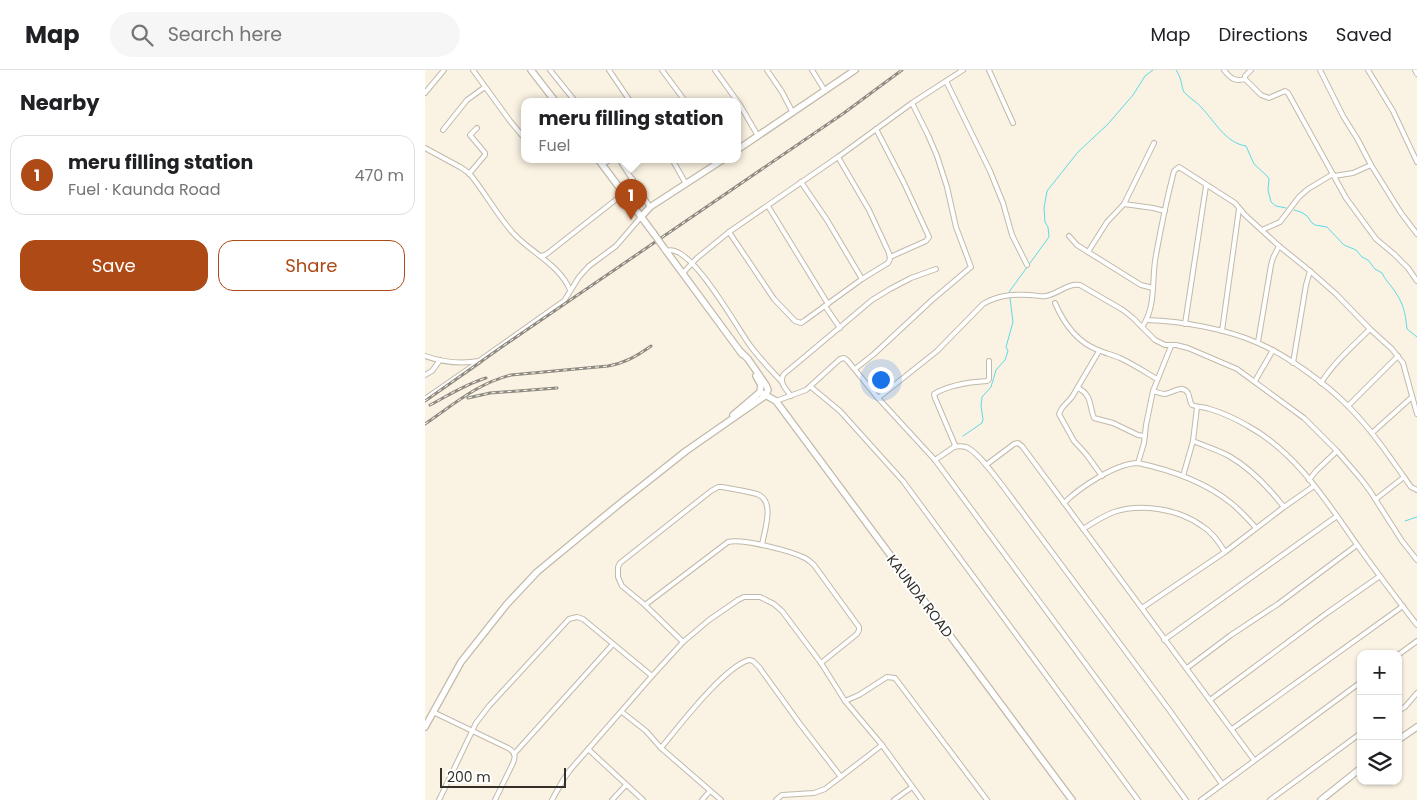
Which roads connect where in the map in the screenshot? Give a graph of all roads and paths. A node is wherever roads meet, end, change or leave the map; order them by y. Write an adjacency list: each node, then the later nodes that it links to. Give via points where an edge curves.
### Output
1 (443, 70): 23 (street)
2 (473, 70): 21 (street)
3 (550, 70): 25 (street)
4 (609, 70): 26 (street)
5 (662, 70): 27 (street)
6 (715, 70): 28 (street)
7 (767, 70): 31 (street)
8 (812, 70): 22 (street)
9 (855, 70): 22 (street)
10 (963, 70): 20 (street)
11 (989, 70): 32 (street)
12 (1224, 70): 19 (street, via 1233,79)
13 (1251, 70): 19 (street)
14 (1320, 70): 47 (street)
15 (1368, 70): 42 (street, via 1393,111)
16 (1415, 70): 18 (street)
17 (533, 71): 24 (street)
18 (1417, 74)
19 (1245, 80): 49 (street, via 1265,98 1285,91 1288,93)
20 (946, 81): 29 (street); 71 (street, via 990,171 1012,235)
21 (485, 87): 35 (street, via 467,100); 36 (street)
22 (825, 91): 31 (street)
23 (425, 93)
24 (553, 98)
25 (573, 98)
26 (628, 98)
27 (683, 98)
28 (735, 98)
29 (912, 103): 34 (street); 97 (street, via 937,156 956,227 971,267)
30 (741, 107): 37 (street)
31 (793, 113): 37 (street)
32 (1013, 123)
33 (477, 128): 48 (street, via 470,135 485,155)
34 (876, 129): 41 (street); 69 (street, via 929,236 926,241)
35 (443, 130)
36 (521, 134)
37 (758, 136): 39 (street)
38 (1154, 142): 55 (street)
39 (741, 147)
40 (425, 148): 48 (street)
41 (838, 157): 51 (street); 69 (street, via 869,210)
42 (1417, 162)
43 (601, 163): 54 (street)
44 (622, 163): 50 (street)
45 (674, 163): 52 (street)
46 (716, 163): 52 (street)
47 (1371, 164): 49 (street, via 1353,173); 63 (street)
48 (469, 174): 68 (street, via 515,235)
49 (1334, 175): 61 (street, via 1308,189 1280,222); 76 (street, via 1346,198 1376,239 1408,268)
50 (633, 179): 54 (street); 57 (street)
51 (801, 182): 56 (street); 75 (street)
52 (686, 184): 57 (street)
53 (1206, 186): 58 (street, via 1235,203); 59 (street, via 1181,168 1176,168); 82 (street)
54 (621, 191): 60 (street); 68 (street, via 548,253)
55 (1124, 204): 59 (street); 67 (street, via 1107,222)
56 (768, 206): 62 (street); 80 (street)
57 (650, 207): 60 (street)
58 (1239, 209): 61 (street); 86 (street)
59 (1165, 211): 77 (street, via 1155,257)
60 (641, 217): 66 (street, bridge); 78 (street, via 616,246 579,276)
61 (1262, 230): 65 (street)
62 (729, 232): 70 (street); 80 (street, via 774,299 795,321 804,322)
63 (1417, 234)
64 (1069, 236): 67 (street)
65 (1279, 246): 73 (street); 87 (street, via 1271,265)
66 (665, 250): 70 (street, via 681,253); 74 (street)
67 (1088, 252): 77 (street, via 1141,285)
68 (540, 256): 78 (street, via 560,274)
69 (890, 257): 75 (street, via 887,263)
70 (692, 264): 74 (street); 101 (street, via 752,349)
71 (1027, 265)
72 (936, 270): 84 (street, via 911,278 881,294)
73 (1310, 271): 85 (street); 96 (street)
74 (683, 273): 106 (street, via 767,385 768,390)
75 (862, 280): 80 (street)
76 (1417, 281)
77 (1153, 288): 81 (street)
78 (570, 290): 94 (street, via 564,301)
79 (1055, 303): 89 (street, via 1071,331)
80 (827, 305): 84 (street)
81 (1147, 320): 82 (street); 83 (street)
82 (1185, 324): 86 (street)
83 (1142, 327): 88 (street, via 1155,340); 109 (street, via 1123,310 1075,284 1044,296 999,296 983,304 937,351)
84 (840, 328): 101 (street, via 784,374)
85 (1370, 329): 92 (street); 102 (street)
86 (1222, 331): 87 (street)
87 (1258, 342): 90 (street)
88 (1171, 346): 99 (street); 100 (street, via 1188,348 1225,363)
89 (1099, 350): 99 (street, via 1125,360); 104 (street)
90 (1273, 350): 96 (street); 100 (street)
91 (425, 356): 93 (street)
92 (1398, 356): 108 (street); 113 (street)
93 (440, 360): 94 (street, via 459,363); 98 (street)
94 (479, 361): 110 (street)
95 (989, 361): 118 (street, via 987,381 966,383 934,394)
96 (1293, 363): 102 (street)
97 (855, 369): 103 (street, via 842,358); 109 (street)
98 (425, 375)
99 (1157, 379): 105 (street)
100 (1255, 381): 119 (street, via 1304,418)
101 (781, 382): 107 (street)
102 (1321, 383): 113 (street)
103 (811, 386): 107 (street); 188 (street, via 840,412 903,481)
104 (1078, 388): 116 (street, via 1089,397 1094,418); 123 (street, via 1059,414 1074,441)
105 (1153, 391): 112 (street, via 1165,394 1185,390 1190,403); 116 (street)
106 (761, 395): 111 (street, KAUNDA ROAD); 157 (street, via 618,504 537,572 461,662)
107 (791, 396): 111 (street)
108 (1412, 397): 114 (street); 115 (street)
109 (878, 398): 120 (street)
110 (425, 399)
111 (776, 401): 187 (street, KAUNDA ROAD)
112 (1197, 406): 117 (street); 126 (street, via 1215,410 1266,437)
113 (1348, 406): 115 (street)
114 (1417, 414)
115 (1372, 433): 125 (street)
116 (1145, 436): 121 (street)
117 (1193, 441): 124 (street); 131 (street, via 1242,465)
118 (954, 447): 120 (street); 122 (street, via 969,449)
119 (1337, 451): 126 (street); 129 (street)
120 (935, 460): 189 (street)
121 (1138, 463): 123 (street); 124 (street)
122 (986, 465): 130 (street, via 1018,443); 172 (street)
123 (1102, 476): 130 (street)
124 (1183, 476): 133 (street, via 1219,493)
125 (1405, 477): 128 (street); 129 (street)
126 (1309, 480): 127 (street)
127 (1314, 486): 131 (street); 132 (street)
128 (1417, 490)
129 (1376, 500): 138 (street)
130 (1064, 503): 134 (street)
131 (1283, 507): 133 (street)
132 (1337, 516): 136 (street); 144 (street)
133 (1256, 528): 137 (street)
134 (1083, 529): 137 (street, via 1114,512 1158,509 1183,515 1204,526); 142 (street)
135 (762, 545): 140 (street, via 728,542); 140 (street, via 768,509 764,499 722,487 715,489 620,563 619,582); 149 (street, via 810,561 859,627 857,634)
136 (1357, 545): 139 (street); 150 (street)
137 (1225, 552): 142 (street)
138 (1417, 560)
139 (1380, 576): 141 (street); 155 (street)
140 (645, 604): 146 (street)
141 (1403, 606): 143 (street); 161 (street)
142 (1142, 608): 144 (street)
143 (1417, 625)
144 (1165, 640): 150 (street)
145 (1417, 641): 148 (street)
146 (683, 642): 149 (street, via 738,600 760,597 782,611); 151 (street)
147 (613, 644): 151 (street); 162 (street, via 583,619 569,619 489,706); 168 (street)
148 (1402, 652)
149 (821, 663): 154 (street)
150 (1187, 668): 155 (street)
151 (652, 676): 158 (street)
152 (1357, 685): 169 (street)
153 (1417, 693): 156 (street)
154 (845, 700): 165 (street); 186 (street, via 887,677 895,678)
155 (1210, 700): 161 (street)
156 (1402, 709)
157 (433, 712): 159 (street); 162 (street)
158 (622, 712): 166 (street); 167 (street)
159 (425, 727)
160 (1417, 727): 164 (street)
161 (1232, 729): 169 (street)
162 (471, 731): 168 (street); 176 (street)
163 (1357, 736): 191 (street)
164 (1402, 737)
165 (881, 745): 171 (street); 174 (street)
166 (661, 748): 171 (street, via 719,682 749,660 759,667); 175 (street)
167 (588, 749): 173 (street); 178 (street, via 566,775)
168 (515, 754): 177 (street)
169 (1254, 760): 172 (street)
170 (1357, 771): 192 (street)
171 (841, 777): 183 (street, via 814,793 782,795)
172 (1222, 784): 190 (street)
173 (626, 785): 179 (street); 180 (street)
174 (912, 787): 184 (street); 185 (street)
175 (710, 791): 181 (street); 182 (street)
176 (439, 800)
177 (495, 800)
178 (553, 800)
179 (612, 800)
180 (643, 800)
181 (702, 800)
182 (721, 800)
183 (776, 800)
184 (894, 800)
185 (922, 800)
186 (987, 800)
187 (1072, 800)
188 (1138, 800)
189 (1186, 800)
190 (1201, 800)
191 (1270, 800)
192 (1321, 800)

